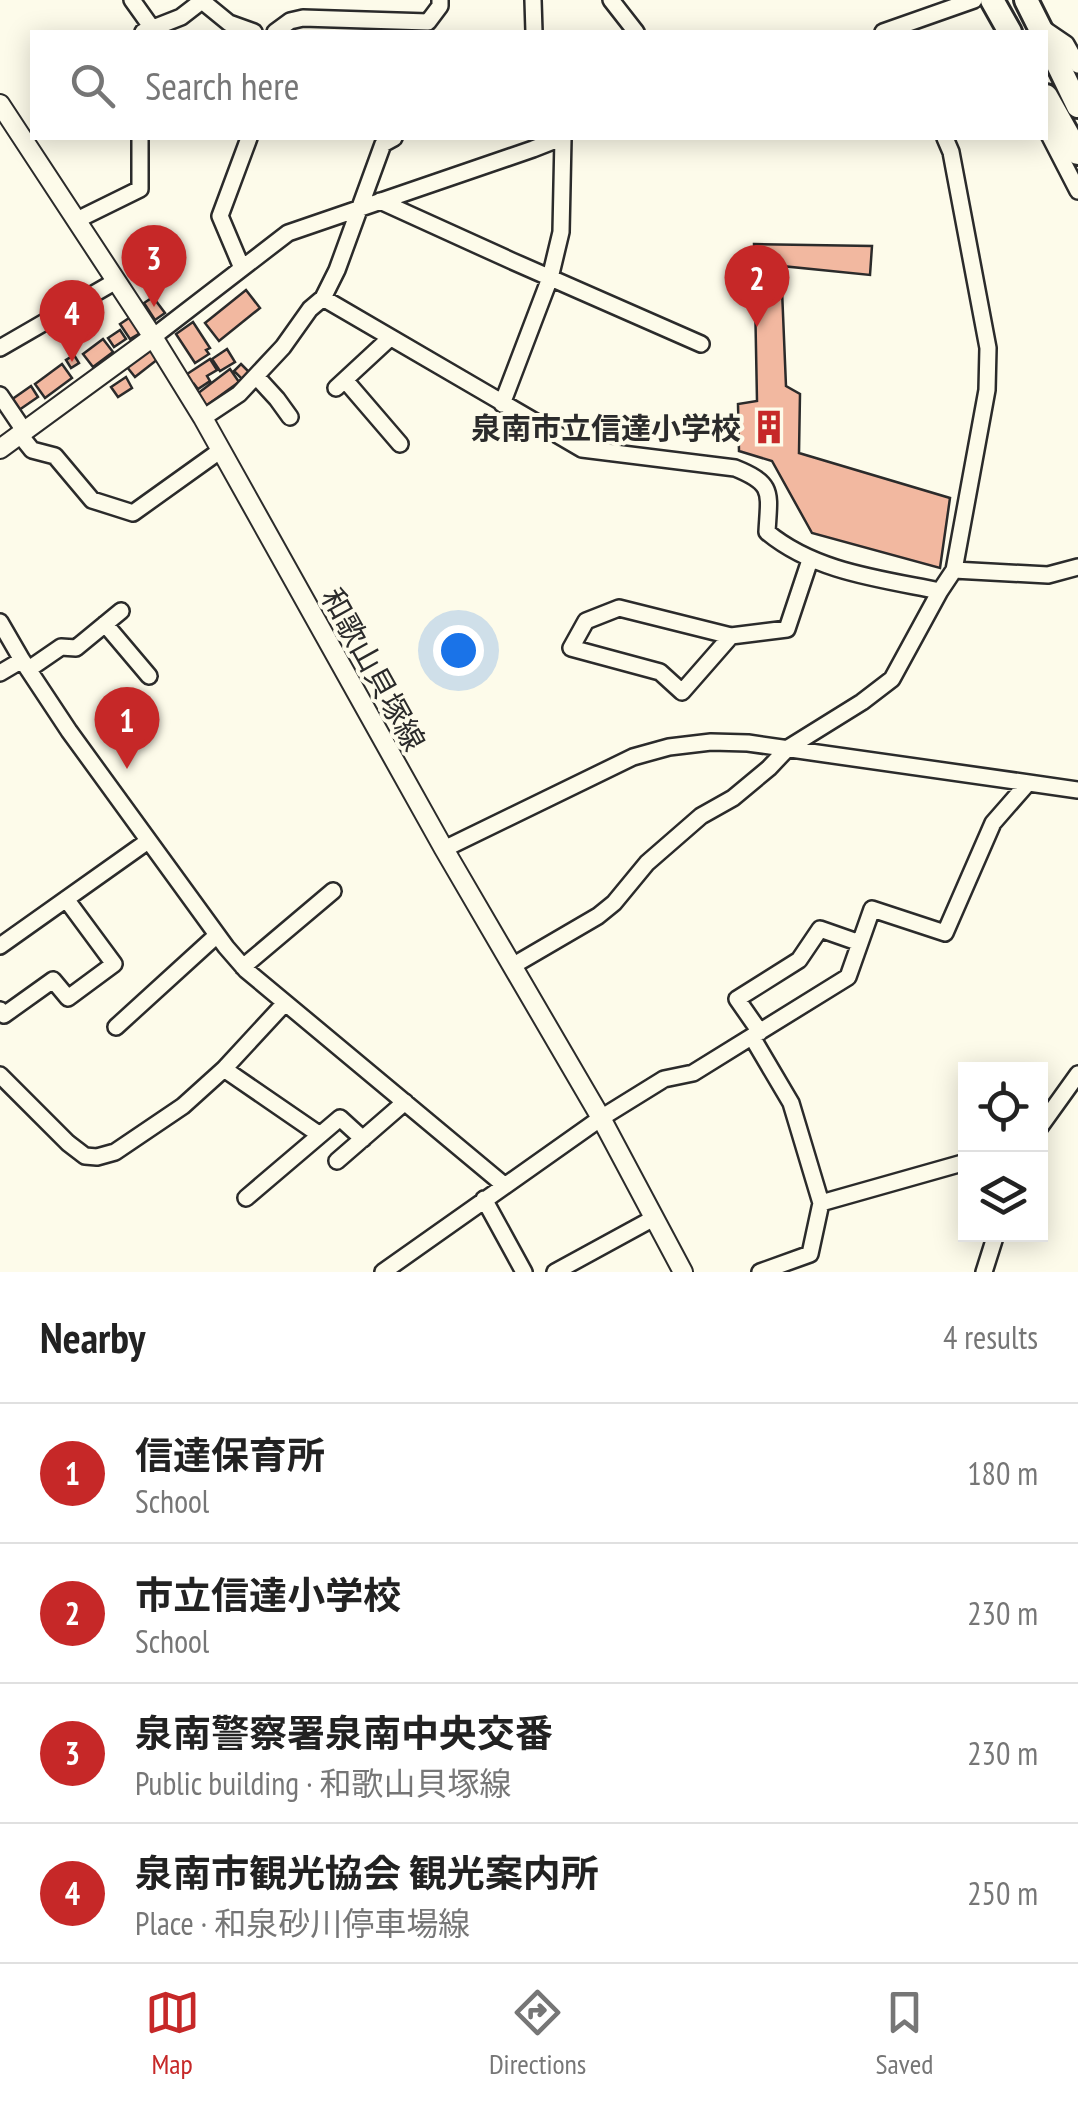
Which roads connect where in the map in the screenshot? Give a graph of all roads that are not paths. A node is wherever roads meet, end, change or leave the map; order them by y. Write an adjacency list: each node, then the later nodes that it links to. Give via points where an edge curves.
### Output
1 (132, 0): 11 (street)
2 (203, 0): 11 (street); 12 (street)
3 (440, 0): 10 (street)
4 (533, 0): 14 (street)
5 (611, 0): 15 (street)
6 (974, 0): 9 (street)
7 (992, 0): 17 (highway)
8 (1026, 0): 18 (highway)
9 (925, 26): 16 (street)
10 (427, 28): 13 (street, via 303,18)
11 (147, 30)
12 (248, 30)
13 (278, 30)
14 (534, 30)
15 (634, 30)
16 (897, 30)
17 (1009, 30)
18 (1041, 30)
19 (1048, 35): 21 (street, via 1066,44)
20 (1048, 44): 23 (highway)
21 (1078, 65)
22 (1048, 100): 32 (highway)
23 (1078, 106)
24 (3, 117): 36 (main road, 和歌山貝塚線)
25 (1048, 133): 33 (street)
26 (140, 140): 36 (street, via 140,188)
27 (247, 140): 37 (street, via 220,216)
28 (391, 140): 35 (street)
29 (552, 140): 34 (street)
30 (555, 140): 38 (street, via 561,232)
31 (946, 140): 56 (street, via 988,348 987,390)
32 (1078, 154)
33 (1078, 191)
34 (380, 200): 35 (street); 38 (street)
35 (360, 208): 37 (street, via 288,233); 40 (street)
36 (76, 220): 39 (main road, 和歌山貝塚線)
37 (242, 268): 41 (street)
38 (550, 278): 43 (street); 47 (street)
39 (116, 281): 41 (main road, 和歌山貝塚線); 44 (street)
40 (322, 298): 42 (street); 45 (street)
41 (153, 337): 49 (main road, 和歌山貝塚線); 50 (main road)
42 (390, 338): 47 (street); 51 (street, via 341,384)
43 (701, 344)
44 (0, 348)
45 (256, 376): 48 (street); 49 (street)
46 (0, 395): 50 (street)
47 (502, 404): 54 (street, via 582,449 752,475 769,493 767,532)
48 (290, 416)
49 (204, 418): 53 (main road, 和歌山貝塚線)
50 (22, 433): 52 (main road); 53 (street, via 32,450 55,456 92,500 133,513)
51 (400, 444)
52 (0, 449)
53 (220, 450): 69 (main road, 和歌山貝塚線)
54 (810, 560): 57 (street); 61 (street, via 787,629)
55 (1078, 567): 56 (street, via 1048,575)
56 (954, 570): 57 (street)
57 (940, 591): 65 (street, via 892,680)
58 (121, 611): 59 (street)
59 (105, 624): 62 (street, via 76,648 61,647); 64 (street)
60 (2, 629): 62 (street)
61 (731, 636): 61 (street, via 682,692 660,672 571,648 586,621 619,608)
62 (26, 665): 63 (street); 68 (street)
63 (0, 673)
64 (149, 676)
65 (788, 748): 66 (street); 69 (street, via 711,742 633,757); 75 (street, via 647,863 598,916)
66 (1028, 782): 67 (street); 73 (street, via 993,822 945,933 872,909)
67 (1078, 790)
68 (148, 840): 71 (street); 72 (street)
69 (444, 849): 75 (main road, 和歌山貝塚線)
70 (333, 891): 76 (street)
71 (66, 899): 74 (street); 78 (street, via 114,964 68,998 53,980 4,1015)
72 (217, 935): 76 (street); 79 (street)
73 (860, 943): 80 (street, via 848,976); 80 (street, via 820,928 799,960 737,999)
74 (0, 946)
75 (514, 966): 86 (main road, 和歌山貝塚線)
76 (243, 967): 77 (street)
77 (285, 1003): 81 (street); 84 (street)
78 (0, 1010)
79 (116, 1027)
80 (756, 1034): 86 (street); 94 (street, via 791,1102)
81 (224, 1069): 83 (street, via 183,1106 97,1158 68,1143); 87 (street)
82 (1078, 1074): 85 (street)
83 (0, 1075)
84 (405, 1102): 88 (street); 91 (street)
85 (1048, 1116)
86 (600, 1118): 91 (street); 95 (main road, 和歌山貝塚線)
87 (320, 1135): 88 (street, via 340,1118); 92 (street)
88 (363, 1139): 89 (street)
89 (337, 1161)
90 (958, 1164): 94 (street)
91 (504, 1184): 93 (street)
92 (246, 1198)
93 (484, 1199): 98 (street); 99 (street)
94 (821, 1203): 97 (street)
95 (654, 1218): 100 (street); 101 (main road, 和歌山貝塚線)
96 (993, 1242): 104 (street)
97 (810, 1254): 102 (street); 103 (street)
98 (382, 1272)
99 (524, 1272)
100 (555, 1272)
101 (683, 1272)
102 (760, 1272)
103 (816, 1272)
104 (984, 1272)

